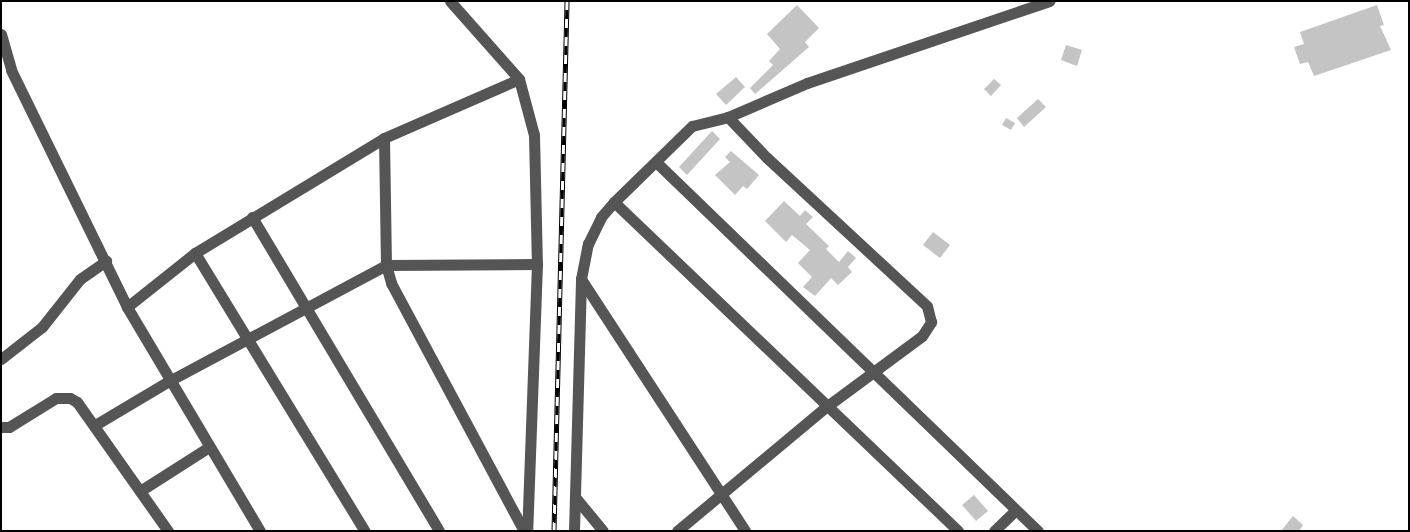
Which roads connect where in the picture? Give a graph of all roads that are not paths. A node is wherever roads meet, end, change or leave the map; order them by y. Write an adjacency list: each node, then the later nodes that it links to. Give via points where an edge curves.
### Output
1 (450, 1): 4 (street)
2 (1049, 1): 5 (street, via 806,83)
3 (1, 34): 11 (street, via 11,70)
4 (519, 79): 6 (street); 12 (street, via 534,135)
5 (728, 117): 7 (street, via 692,126); 19 (street, via 767,158 927,306 931,322 922,336)
6 (384, 138): 9 (street); 13 (street)
7 (656, 162): 8 (street); 19 (street)
8 (614, 202): 14 (street, via 601,217 588,244); 21 (street)
9 (252, 217): 10 (street); 16 (street)
10 (195, 252): 15 (street); 17 (street)
11 (106, 261): 15 (street); 18 (street, via 80,279 42,327)
12 (537, 264): 13 (street); 33 (street)
13 (386, 265): 16 (street); 33 (street, via 391,283)
14 (581, 279): 26 (street); 27 (street)
15 (127, 307): 20 (street)
16 (304, 307): 17 (street); 32 (street)
17 (248, 340): 20 (street); 31 (street)
18 (1, 359)
19 (874, 373): 21 (street); 28 (street)
20 (169, 381): 22 (street); 24 (street)
21 (826, 407): 26 (street); 38 (street)
22 (95, 425): 23 (street, via 77,402 70,398 56,398 9,427); 25 (street)
23 (1, 427)
24 (210, 447): 25 (street); 30 (street)
25 (140, 491): 29 (street)
26 (722, 493): 36 (street); 37 (street)
27 (575, 497): 34 (street); 35 (street)
28 (1016, 510): 39 (street); 40 (street)
29 (168, 531)
30 (260, 531)
31 (365, 531)
32 (439, 531)
33 (526, 531)
34 (574, 531)
35 (604, 531)
36 (677, 531)
37 (745, 531)
38 (958, 531)
39 (994, 531)
40 (1038, 531)

